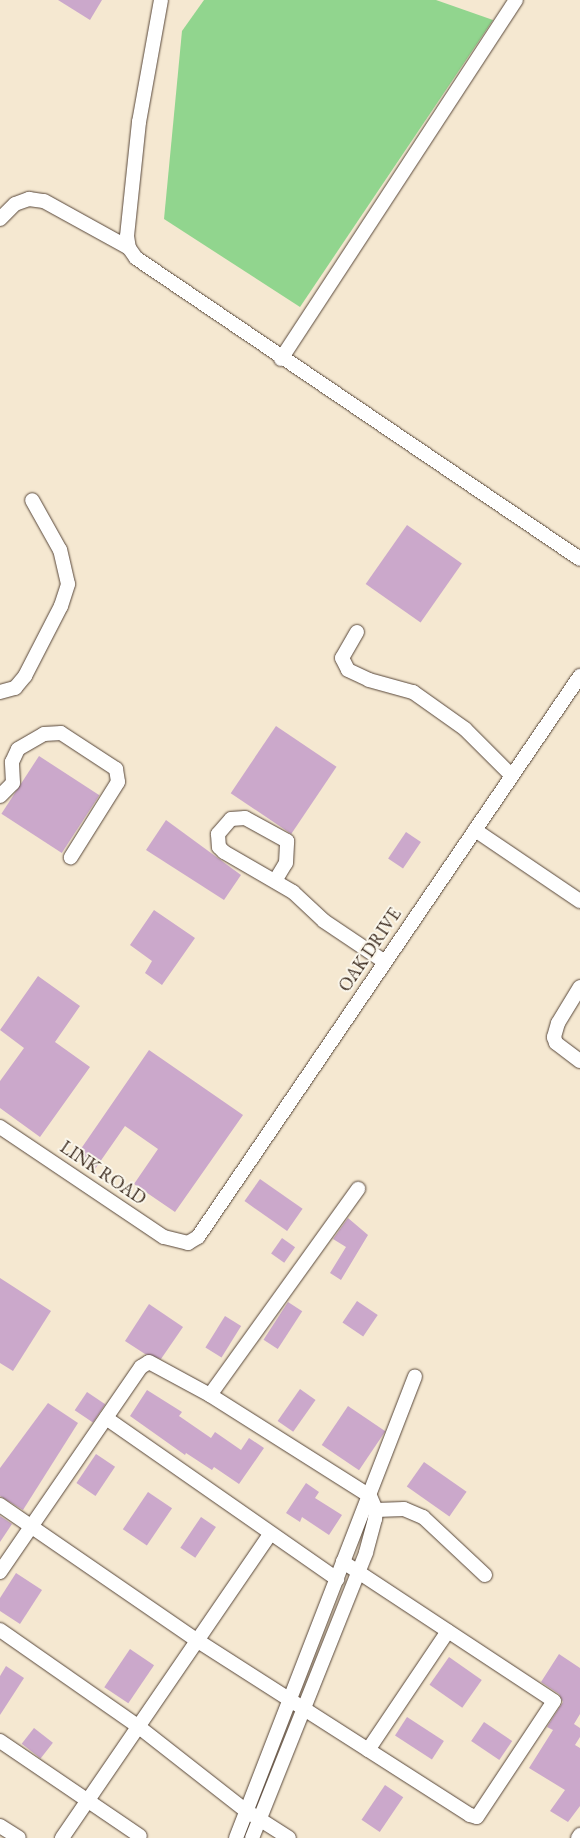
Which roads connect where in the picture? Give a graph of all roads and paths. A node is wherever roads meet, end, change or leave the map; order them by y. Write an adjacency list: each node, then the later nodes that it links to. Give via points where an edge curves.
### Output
1 (161, 0): 4 (street, via 139,122)
2 (516, 0): 5 (street)
3 (0, 219): 4 (street, via 15,204 29,199 44,201)
4 (129, 248): 5 (street, via 151,271)
5 (280, 359): 7 (street, via 416,446)
6 (32, 500): 10 (street, via 60,550 68,584 61,606 25,676 16,688)
7 (580, 559)
8 (357, 632): 11 (street, via 342,658 348,670 412,692 465,729)
9 (580, 676): 11 (street, OAK DRIVE)
10 (0, 692)
11 (512, 776): 13 (street, OAK DRIVE)
12 (0, 796): 14 (street, via 13,783 12,762 18,749 44,734 61,733 116,769 118,782)
13 (475, 830): 16 (street); 17 (street, OAK DRIVE)
14 (71, 857)
15 (275, 881): 15 (street, via 286,863 287,841 244,818 231,819 218,834 220,847 236,862); 17 (street, via 340,932)
16 (580, 901)
17 (385, 962): 22 (street, OAK DRIVE, via 198,1237)
18 (580, 987): 19 (street, via 558,1023 554,1037 556,1044)
19 (580, 1061)
20 (0, 1127): 22 (street, LINK ROAD, via 164,1237)
21 (358, 1189): 24 (street)
22 (188, 1243)
23 (415, 1377): 26 (street)
24 (210, 1395): 25 (street, via 148,1362 141,1367); 26 (street)
25 (106, 1418): 29 (street); 30 (street)
26 (370, 1496): 28 (street); 31 (street)
27 (0, 1505): 29 (street)
28 (376, 1510): 33 (street); 34 (street, via 404,1509 423,1517)
29 (31, 1526): 32 (street); 38 (street)
30 (270, 1534): 35 (street); 38 (street)
31 (343, 1562): 33 (street); 35 (street)
32 (0, 1572)
33 (358, 1572): 37 (street); 40 (street)
34 (485, 1575)
35 (337, 1579): 39 (street)
36 (0, 1630): 41 (street)
37 (448, 1631): 43 (street); 43 (street, via 554,1702 481,1815 470,1815)
38 (198, 1641): 39 (street); 41 (street)
39 (291, 1700): 40 (street); 45 (street)
40 (304, 1710): 43 (street); 46 (street)
41 (139, 1727): 44 (street); 45 (street)
42 (0, 1741): 44 (street)
43 (368, 1750)
44 (86, 1801): 49 (street); 51 (street)
45 (245, 1810): 46 (street); 52 (street)
46 (258, 1820): 53 (street); 54 (street)
47 (0, 1826): 50 (street)
48 (580, 1835): 55 (street)
49 (140, 1836)
50 (19, 1838)
51 (62, 1838)
52 (236, 1838)
53 (252, 1838)
54 (289, 1838)
55 (578, 1838)

